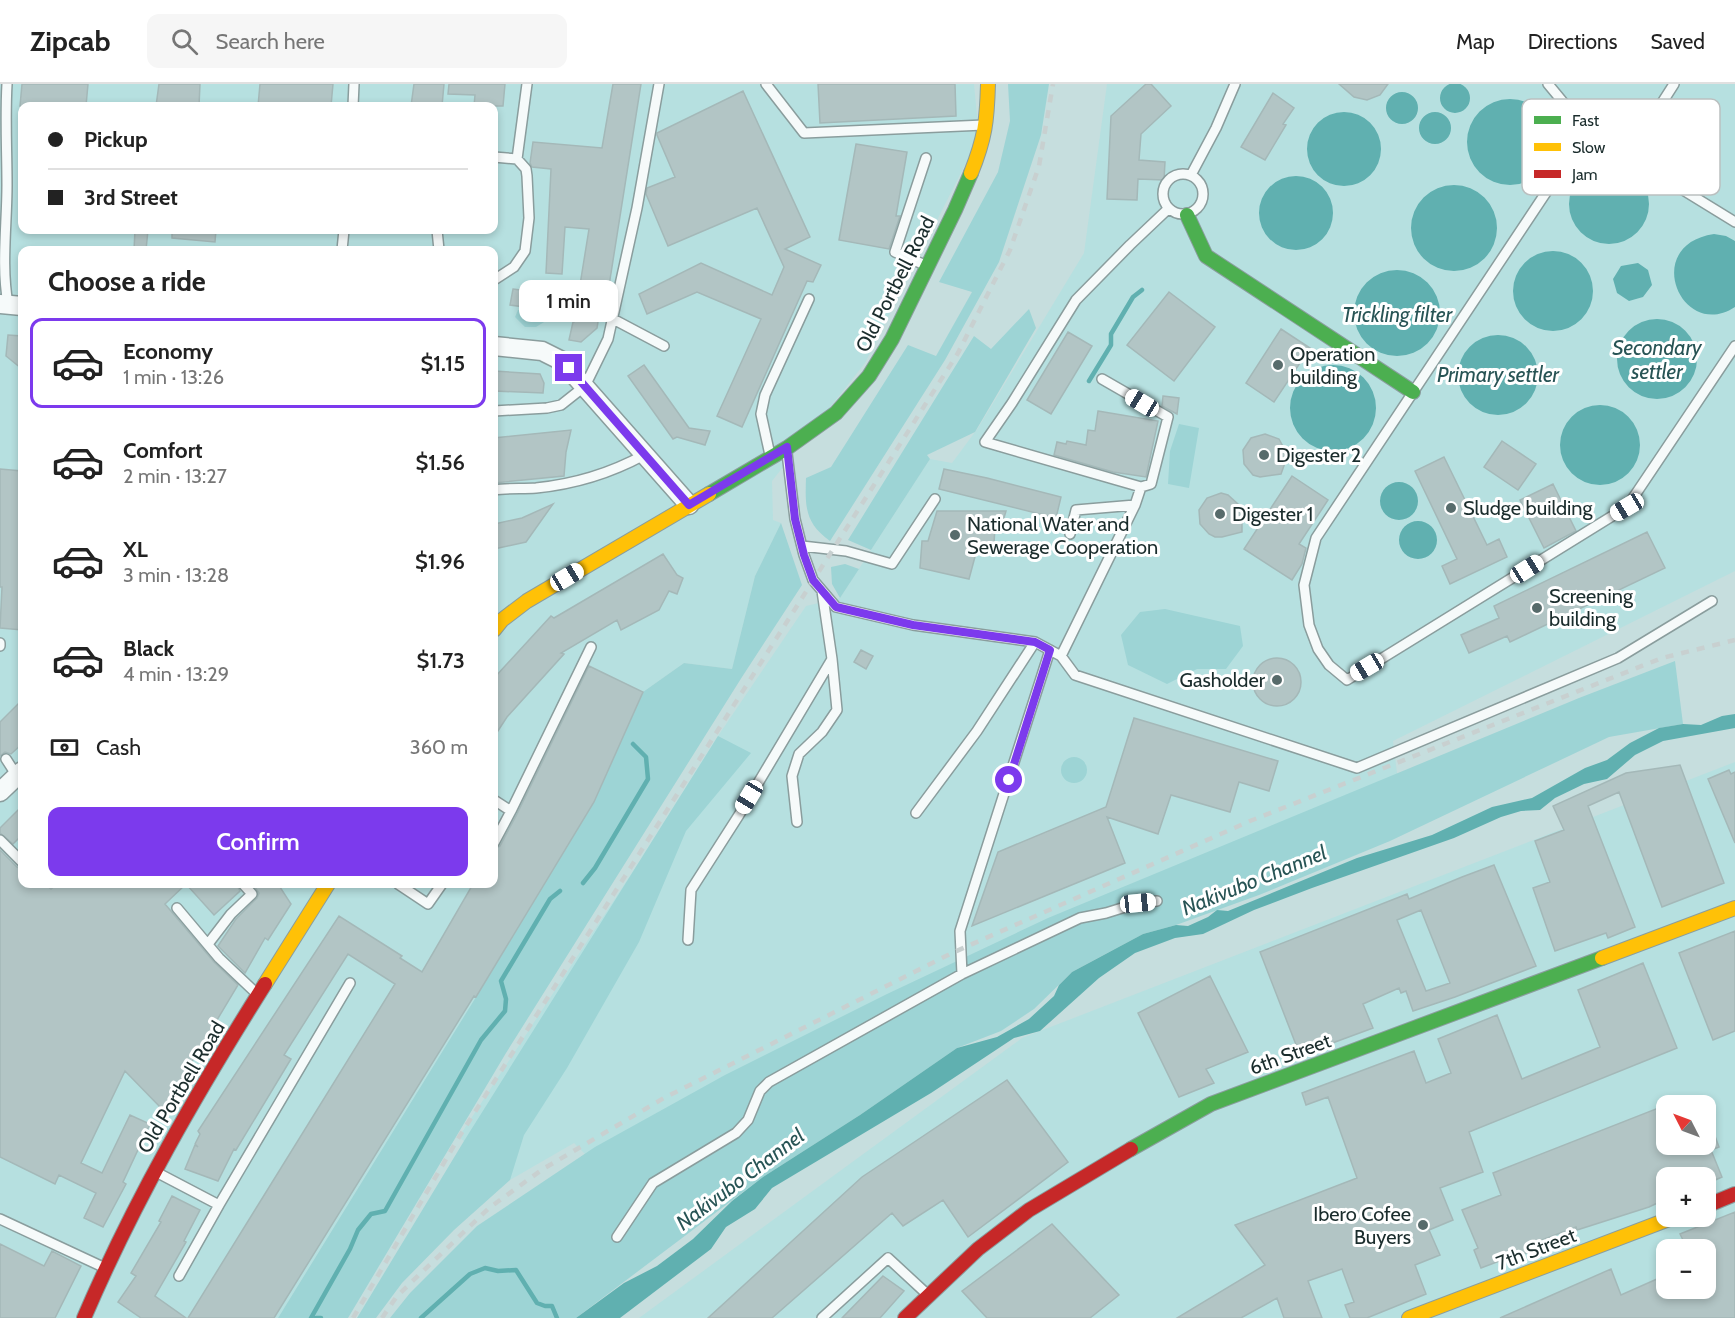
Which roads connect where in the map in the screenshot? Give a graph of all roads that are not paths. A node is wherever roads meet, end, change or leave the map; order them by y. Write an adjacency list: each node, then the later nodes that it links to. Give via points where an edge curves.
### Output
1 (7, 84): 26 (lane, via 4,285)
2 (354, 84): 12 (lane)
3 (527, 84): 16 (lane)
4 (658, 84): 27 (lane)
5 (766, 84): 13 (lane, via 804,133)
6 (988, 84): 13 (street, Old Portbell Road)
7 (1234, 84): 17 (lane)
8 (1548, 84): 10 (lane)
9 (1674, 84): 11 (lane)
10 (1560, 99)
11 (1664, 99)
12 (353, 102)
13 (987, 125): 23 (street, Old Portbell Road, via 980,151)
14 (498, 157): 16 (lane)
15 (926, 158): 23 (lane, via 895,252)
16 (517, 159): 24 (lane, via 527,176 529,218 525,251 514,267)
17 (1191, 175): 20 (lane, via 1177,175 1166,183 1162,196); 21 (lane, via 1201,184 1204,197 1198,208)
18 (1544, 195): 33 (lane)
19 (1691, 195): 22 (lane)
20 (1168, 209): 21 (lane); 38 (lane, via 1077,300 986,442)
21 (1187, 215): 33 (street, via 1206,256)
22 (1735, 222)
23 (927, 266): 35 (street, Old Portbell Road, via 892,339 869,376 836,413)
24 (498, 277)
25 (809, 299): 37 (lane, via 765,395 761,414)
26 (10, 304)
27 (613, 319): 29 (lane); 32 (lane, via 608,339)
28 (498, 345): 32 (street, via 554,356)
29 (664, 346)
30 (1735, 346): 33 (lane, via 1627,507 1347,680 1318,650 1309,625 1306,575 1316,538)
31 (1102, 379): 38 (lane, via 1168,417 1151,484)
32 (585, 386): 34 (lane, via 561,405); 36 (street)
33 (1413, 392)
34 (498, 411)
35 (787, 447): 37 (street, Old Portbell Road); 44 (lane)
36 (644, 455): 39 (lane, via 590,479); 41 (street)
37 (770, 457): 41 (street, Old Portbell Road)
38 (1141, 487): 42 (lane)
39 (498, 490)
40 (934, 499): 44 (lane, via 892,564 846,551)
41 (689, 505): 47 (street, Old Portbell Road)
42 (1135, 505): 43 (lane, via 1076,510); 51 (lane)
43 (1070, 534)
44 (802, 546): 45 (lane, via 813,580)
45 (822, 591): 48 (lane, via 836,607 913,625); 52 (lane)
46 (1713, 601): 51 (lane, via 1618,658 1357,768 1075,675)
47 (498, 619)
48 (1035, 642): 50 (lane); 59 (lane)
49 (591, 647): 58 (lane)
50 (1050, 650): 51 (lane); 73 (lane, via 960,931)
51 (1061, 656)
52 (832, 659): 60 (lane, via 837,710 822,732 799,754 792,776); 71 (lane, via 691,890)
53 (6, 759): 54 (lane)
54 (18, 771)
55 (18, 777): 56 (street)
56 (0, 792)
57 (498, 803): 58 (lane)
58 (511, 811): 61 (lane)
59 (916, 813)
60 (797, 822)
61 (498, 835)
62 (0, 840): 63 (lane)
63 (18, 858)
64 (247, 888): 72 (lane, via 252,894)
65 (325, 888): 75 (street, Old Portbell Road)
66 (404, 888): 67 (lane, via 428,904)
67 (439, 888)
68 (1157, 901): 73 (lane, via 1080,918)
69 (177, 908): 72 (lane)
70 (1735, 908): 85 (street, 6th Street, via 1211,1104 1029,1210)
71 (688, 940)
72 (208, 944): 75 (lane)
73 (963, 974): 82 (lane, via 769,1082 760,1091 748,1120 736,1133 653,1183)
74 (350, 983): 79 (lane)
75 (258, 995): 76 (street, Old Portbell Road)
76 (154, 1171): 79 (lane); 83 (street, Old Portbell Road)
77 (1735, 1194): 78 (street)
78 (1716, 1202)
79 (219, 1205): 84 (lane)
80 (0, 1219): 83 (lane)
81 (1656, 1224): 89 (street, 7th Street)
82 (618, 1237)
83 (106, 1268): 86 (street, Old Portbell Road)
84 (179, 1276)
85 (928, 1295): 87 (lane, via 888,1258); 88 (street, 6th Street)
86 (84, 1318)
87 (822, 1318)
88 (905, 1318)
89 (1409, 1318)

